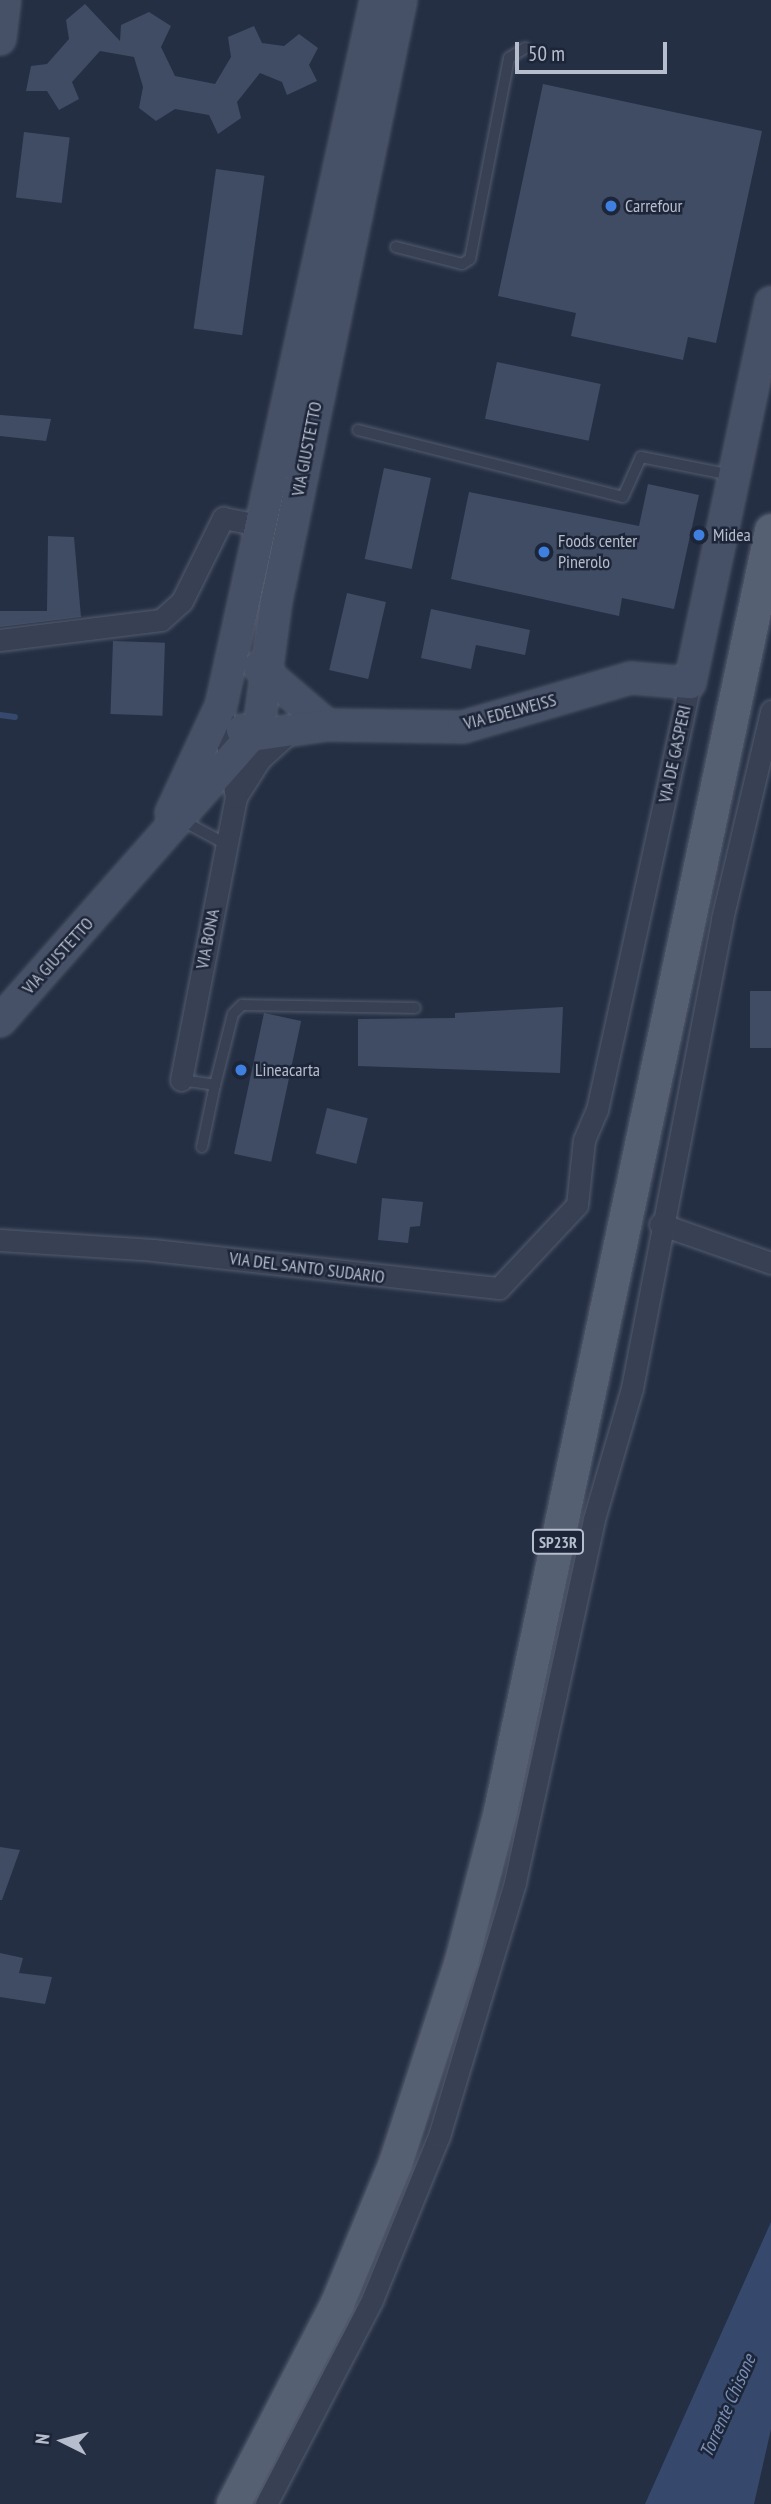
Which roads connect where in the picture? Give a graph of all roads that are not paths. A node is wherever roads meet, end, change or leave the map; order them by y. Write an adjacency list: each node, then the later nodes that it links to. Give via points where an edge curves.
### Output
1 (5, 0): 4 (main road)
2 (376, 0): 10 (main road, VIA GIUSTETTO)
3 (401, 0): 14 (main road, VIA GIUSTETTO, via 284,561)
4 (0, 39)
5 (525, 48): 6 (lane, via 509,58 470,259 462,264)
6 (396, 247)
7 (771, 303): 9 (main road, VIA DE GASPERI)
8 (358, 430): 9 (lane, via 623,497 641,457)
9 (734, 475): 15 (main road, VIA DE GASPERI)
10 (260, 525): 12 (street, via 223,518 182,601 161,620); 13 (main road, VIA GIUSTETTO)
11 (770, 536): 35 (main road, SP23R, via 500,1811 461,1961 395,2163 337,2303)
12 (0, 640)
13 (232, 656): 14 (main road); 16 (main road, VIA GIUSTETTO)
14 (268, 671): 18 (main road); 20 (main road, VIA GIUSTETTO, via 266,710)
15 (690, 682): 18 (main road, VIA EDELWEISS, via 631,678 463,727); 31 (street, VIA DE GASPERI, via 597,1110 584,1140)
16 (220, 706): 20 (main road); 21 (street); 25 (main road, VIA GIUSTETTO, via 191,780)
17 (771, 711): 32 (street)
18 (327, 725): 19 (main road, VIA EDELWEISS)
19 (292, 730): 20 (main road, VIA EDELWEISS); 22 (street, via 260,759)
20 (252, 736): 21 (main road, VIA GIUSTETTO)
21 (232, 763): 22 (street); 23 (main road, VIA GIUSTETTO)
22 (236, 797): 24 (street, VIA BONA)
23 (181, 820): 24 (lane); 25 (main road, VIA GIUSTETTO)
24 (226, 844): 28 (street, VIA BONA)
25 (145, 859): 27 (main road, VIA GIUSTETTO)
26 (415, 1008): 29 (lane, via 242,1005 233,1014)
27 (0, 1021)
28 (181, 1080): 29 (lane)
29 (215, 1085): 30 (lane)
30 (202, 1147)
31 (577, 1205): 33 (street, VIA DEL SANTO SUDARIO, via 499,1288 153,1250)
32 (660, 1224): 34 (street); 36 (street, via 632,1388 594,1519 515,1882 439,2136 372,2300)
33 (0, 1240)
34 (771, 1263)
35 (233, 2504)
36 (266, 2504)

